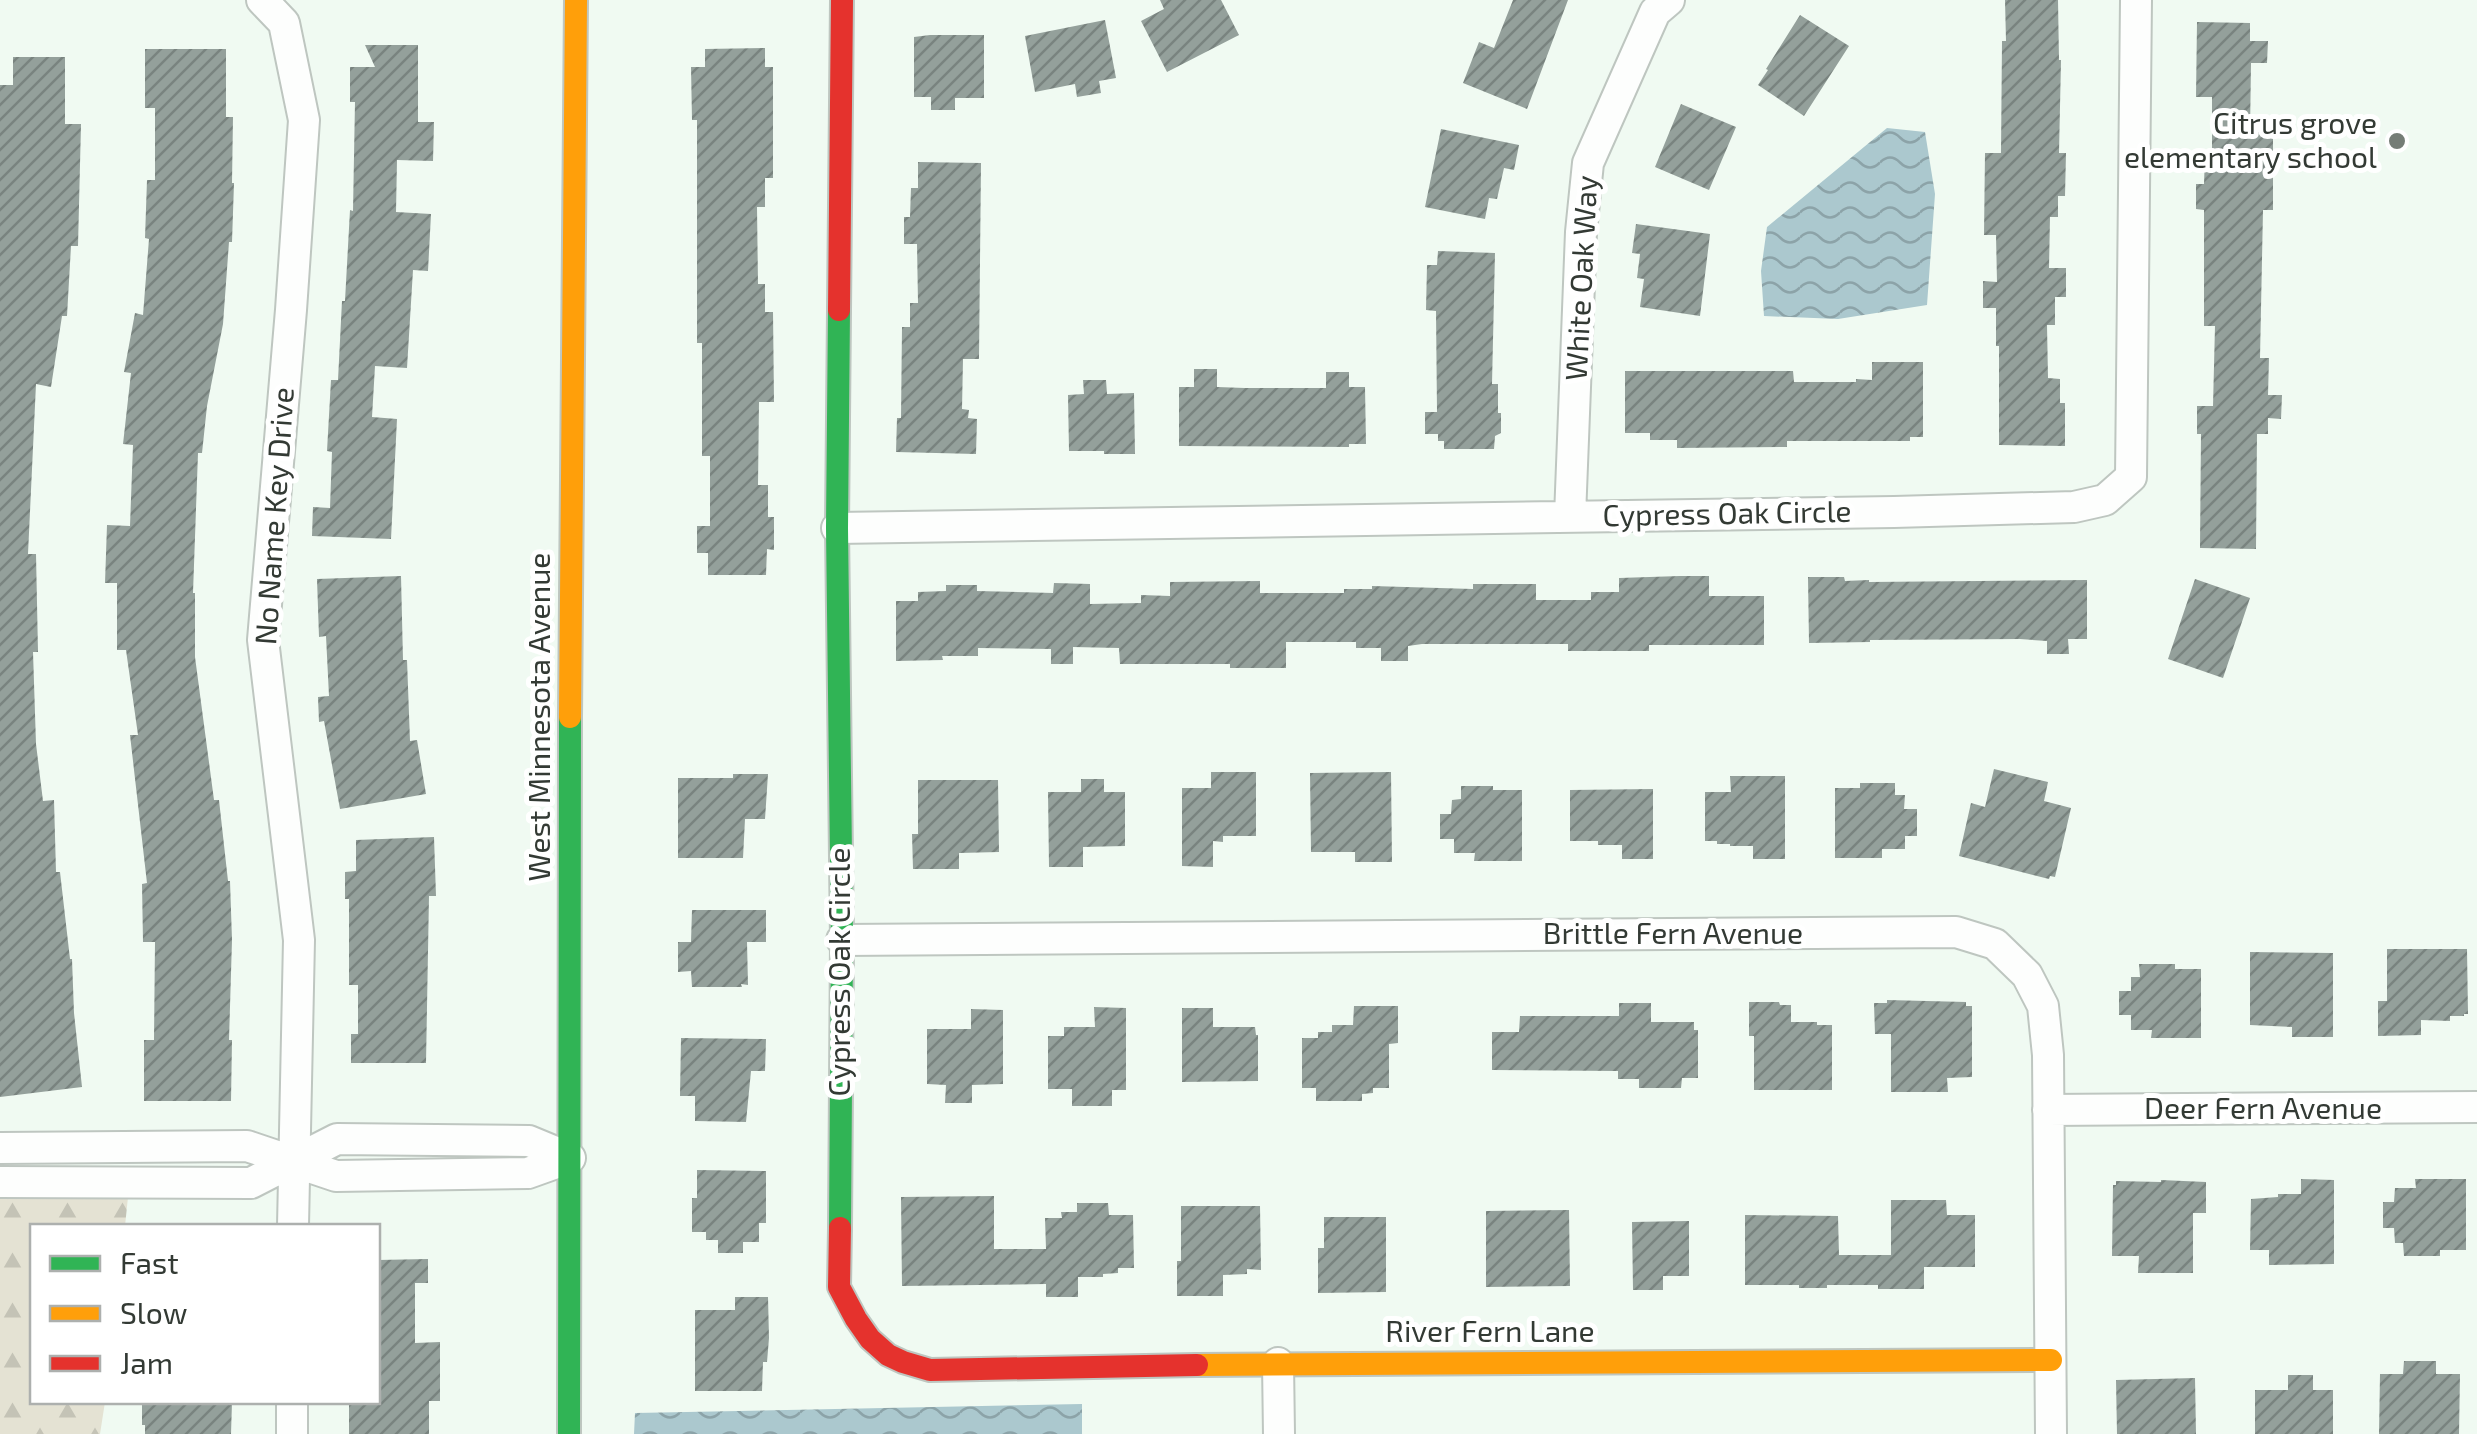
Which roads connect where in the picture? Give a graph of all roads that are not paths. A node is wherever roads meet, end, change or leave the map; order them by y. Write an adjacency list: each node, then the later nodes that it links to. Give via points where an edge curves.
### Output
1 (262, 0): 13 (street, No Name Key Drive, via 284,23 304,120 263,640 299,940)
2 (576, 0): 12 (street, West Minnesota Avenue)
3 (842, 0): 7 (street, Cypress Oak Circle)
4 (1670, 0): 6 (street, White Oak Way, via 1655,12 1588,163)
5 (2136, 0): 6 (street, Cypress Oak Circle, via 2131,477 2105,500 2074,507)
6 (1570, 517): 7 (street, Cypress Oak Circle)
7 (837, 528): 8 (street, Cypress Oak Circle)
8 (842, 940): 10 (street, Brittle Fern Avenue, via 1956,932 1995,944 2027,975 2043,1006); 18 (street, Cypress Oak Circle, via 840,1287 870,1339 899,1360)
9 (2477, 1108): 10 (street, Deer Fern Avenue)
10 (2048, 1110): 16 (street, Brittle Fern Avenue)
11 (0, 1148): 13 (street, via 247,1146)
12 (570, 1158): 13 (street, via 529,1141 338,1139); 21 (street, West Minnesota Avenue)
13 (293, 1161): 14 (street, via 250,1183); 15 (street, No Name Key Drive)
14 (0, 1182)
15 (293, 1224)
16 (2051, 1360): 17 (street, River Fern Lane); 23 (street, Brittle Fern Avenue)
17 (1278, 1363): 18 (street, River Fern Lane); 22 (street)
18 (930, 1370)
19 (292, 1404): 20 (street)
20 (292, 1434)
21 (569, 1434)
22 (1279, 1434)
23 (2051, 1434)

